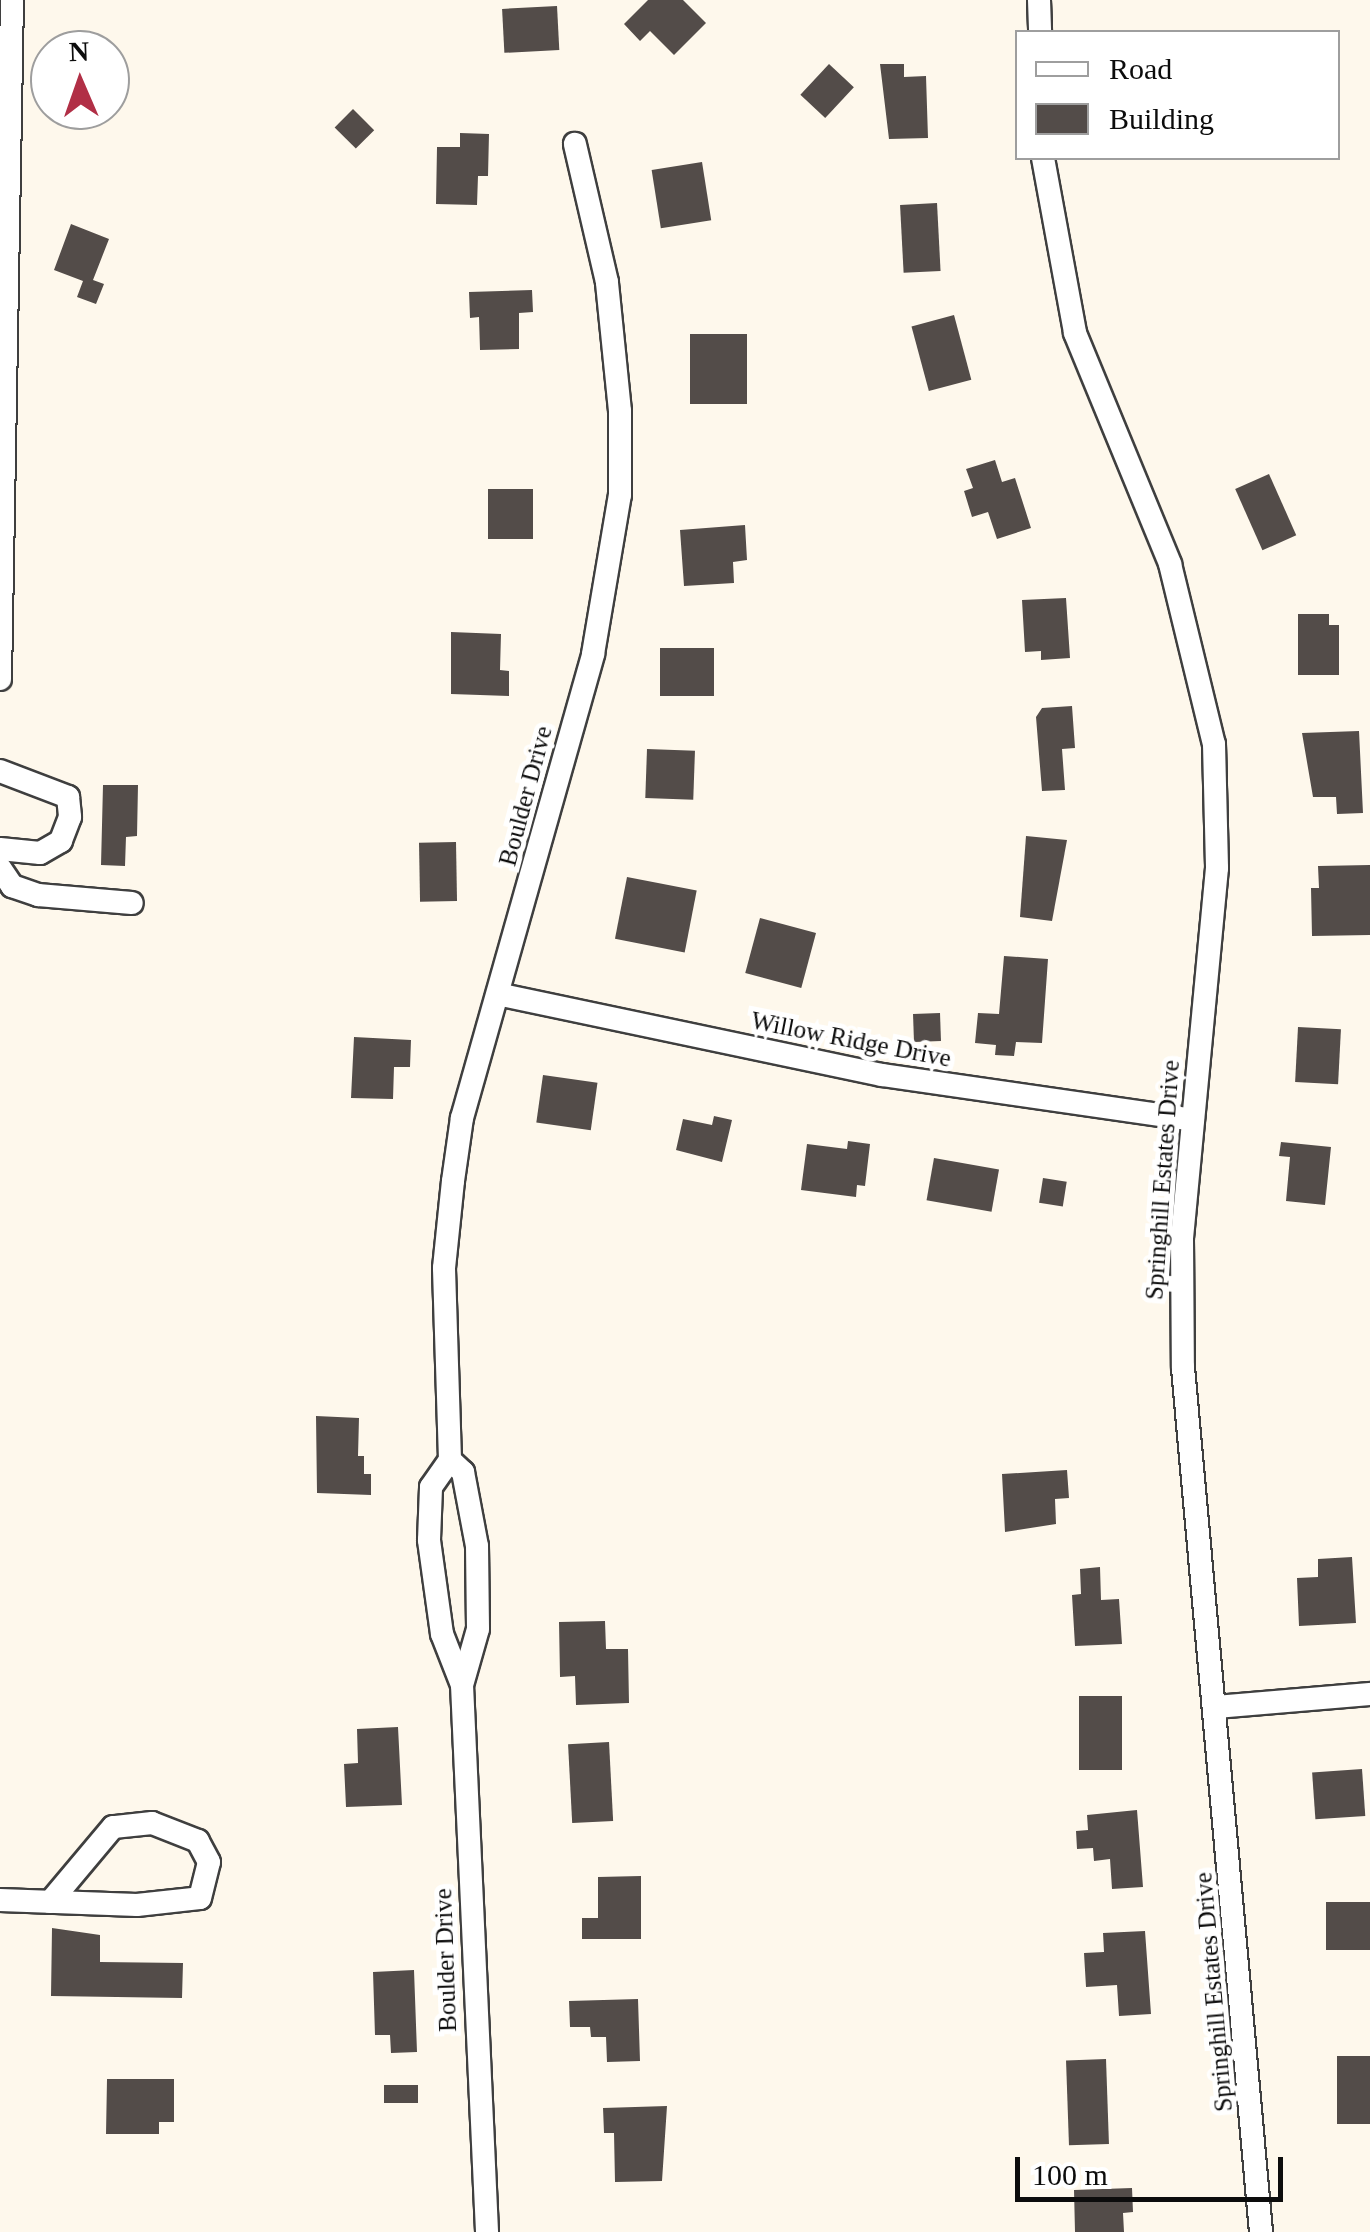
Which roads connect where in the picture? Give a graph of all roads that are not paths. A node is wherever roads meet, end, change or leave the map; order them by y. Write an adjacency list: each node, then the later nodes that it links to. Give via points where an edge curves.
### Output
1 (12, 0): 6 (street)
2 (1039, 0): 3 (street)
3 (1040, 30)
4 (575, 144): 11 (street, Boulder Drive, via 608,282 620,495 608,592)
5 (1043, 160): 12 (street, Springhill Estates Drive, via 1075,333 1170,564 1210,720 1217,868)
6 (0, 680)
7 (0, 772): 8 (street, via 68,797 70,818 60,842 40,853)
8 (0, 848)
9 (0, 868): 10 (street, via 12,886 38,895)
10 (132, 903)
11 (502, 995): 12 (street, Willow Ridge Drive, via 882,1075); 13 (street, Boulder Drive, via 462,1118 452,1181 444,1268)
12 (1192, 1120): 16 (street, Springhill Estates Drive, via 1182,1239 1183,1368)
13 (450, 1460): 14 (street, Boulder Drive, via 463,1472 477,1546 478,1630); 14 (street, Boulder Drive, via 432,1486 429,1540 442,1634)
14 (462, 1685): 19 (street, Boulder Drive)
15 (1370, 1694): 16 (street)
16 (1215, 1708): 20 (street, Springhill Estates Drive)
17 (0, 1900): 18 (street)
18 (50, 1902): 18 (street, via 137,1905 200,1898 209,1862 198,1841 152,1823 113,1828)
19 (487, 2232)
20 (1261, 2232)

